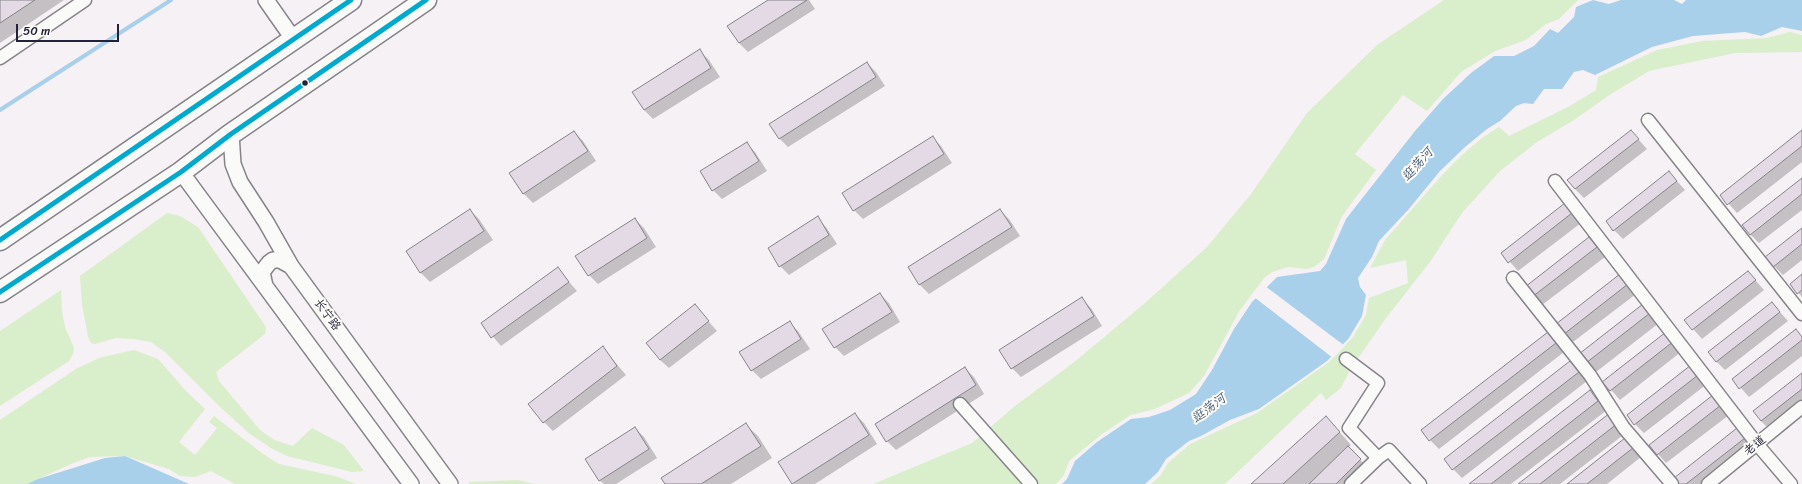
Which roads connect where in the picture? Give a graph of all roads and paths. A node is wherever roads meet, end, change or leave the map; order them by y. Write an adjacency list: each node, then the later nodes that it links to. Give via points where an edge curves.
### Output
1 (85, 0): 6 (street)
2 (351, 0): 5 (highway)
3 (426, 0): 8 (highway)
4 (269, 4): 5 (street)
5 (294, 40): 11 (highway)
6 (0, 58)
7 (1648, 120): 16 (street)
8 (231, 134): 9 (highway); 12 (street, 长宁路, via 233,164 240,182)
9 (181, 172): 14 (street); 15 (highway)
10 (1555, 181): 20 (street)
11 (0, 240)
12 (291, 266): 14 (street, via 280,260 269,262 262,272); 23 (street, 长宁路)
13 (1513, 278): 27 (street, via 1590,375 1624,428)
14 (265, 286): 22 (street)
15 (0, 292)
16 (1802, 314)
17 (1346, 359): 21 (street, via 1378,383 1349,428)
18 (960, 404): 24 (street)
19 (1802, 407): 20 (street, 老道)
20 (1757, 444): 28 (street, 老道); 29 (street)
21 (1378, 458): 25 (street); 26 (street, via 1389,450)
22 (411, 484)
23 (450, 484)
24 (1031, 484)
25 (1351, 484)
26 (1420, 484)
27 (1672, 484)
28 (1708, 484)
29 (1791, 484)

